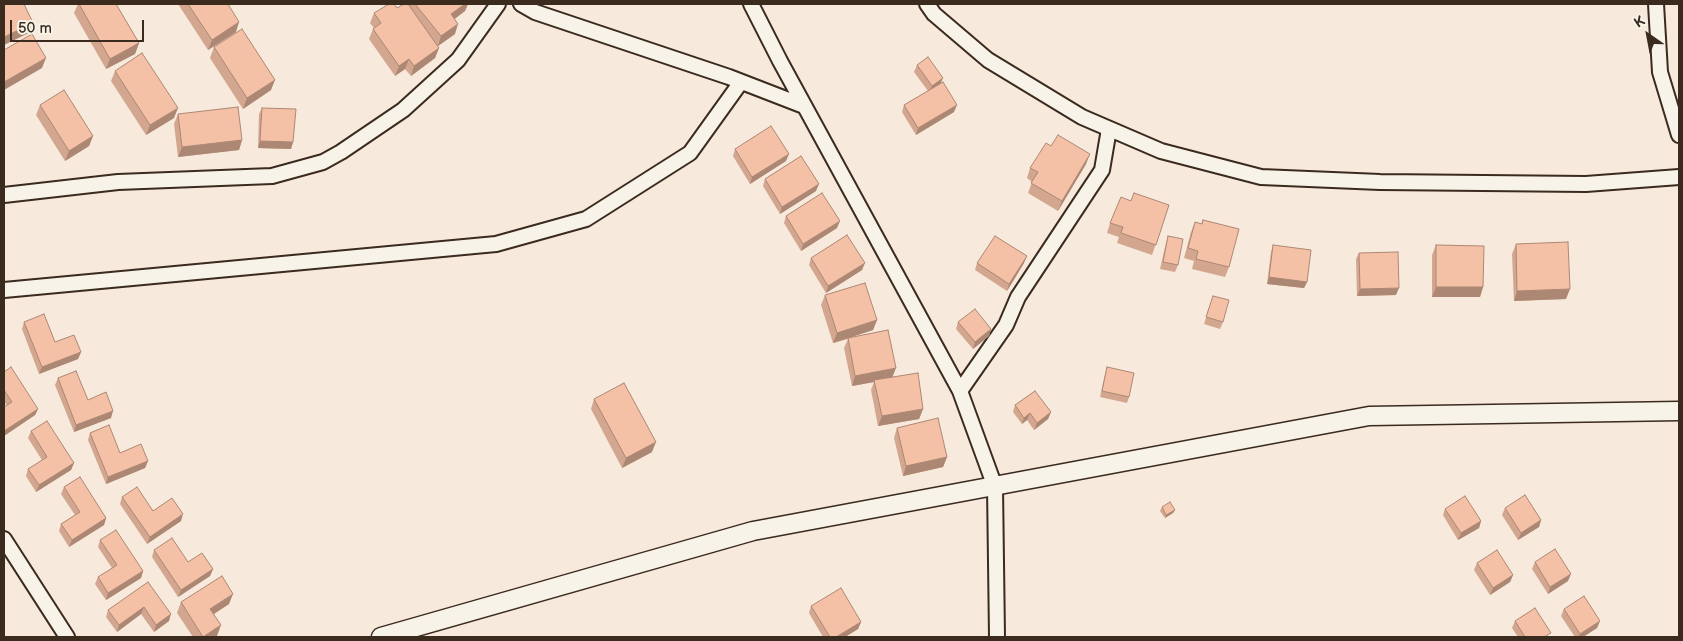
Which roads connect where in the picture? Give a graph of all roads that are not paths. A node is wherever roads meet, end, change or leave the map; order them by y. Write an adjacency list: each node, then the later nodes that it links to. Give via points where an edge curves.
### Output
1 (498, 4): 11 (street, via 458,60 403,110 323,162 272,176 118,182)
2 (521, 4): 6 (street, via 535,12)
3 (751, 4): 7 (street)
4 (927, 4): 8 (street, via 934,14 988,60 1082,117)
5 (1656, 4): 9 (street, via 1660,72)
6 (741, 82): 7 (street); 12 (street, via 690,153 586,219 559,227 496,244)
7 (804, 106): 13 (street)
8 (1109, 129): 10 (street, via 1161,151 1260,177 1586,184); 13 (street, via 1102,170 1018,297 1006,325)
9 (1679, 135)
10 (1679, 177)
11 (4, 195)
12 (4, 290)
13 (960, 391): 15 (street)
14 (1679, 411): 15 (street, via 1369,416)
15 (995, 487): 18 (street, via 754,531); 19 (street)
16 (4, 539): 17 (street)
17 (67, 637)
18 (381, 637)
19 (997, 637)

